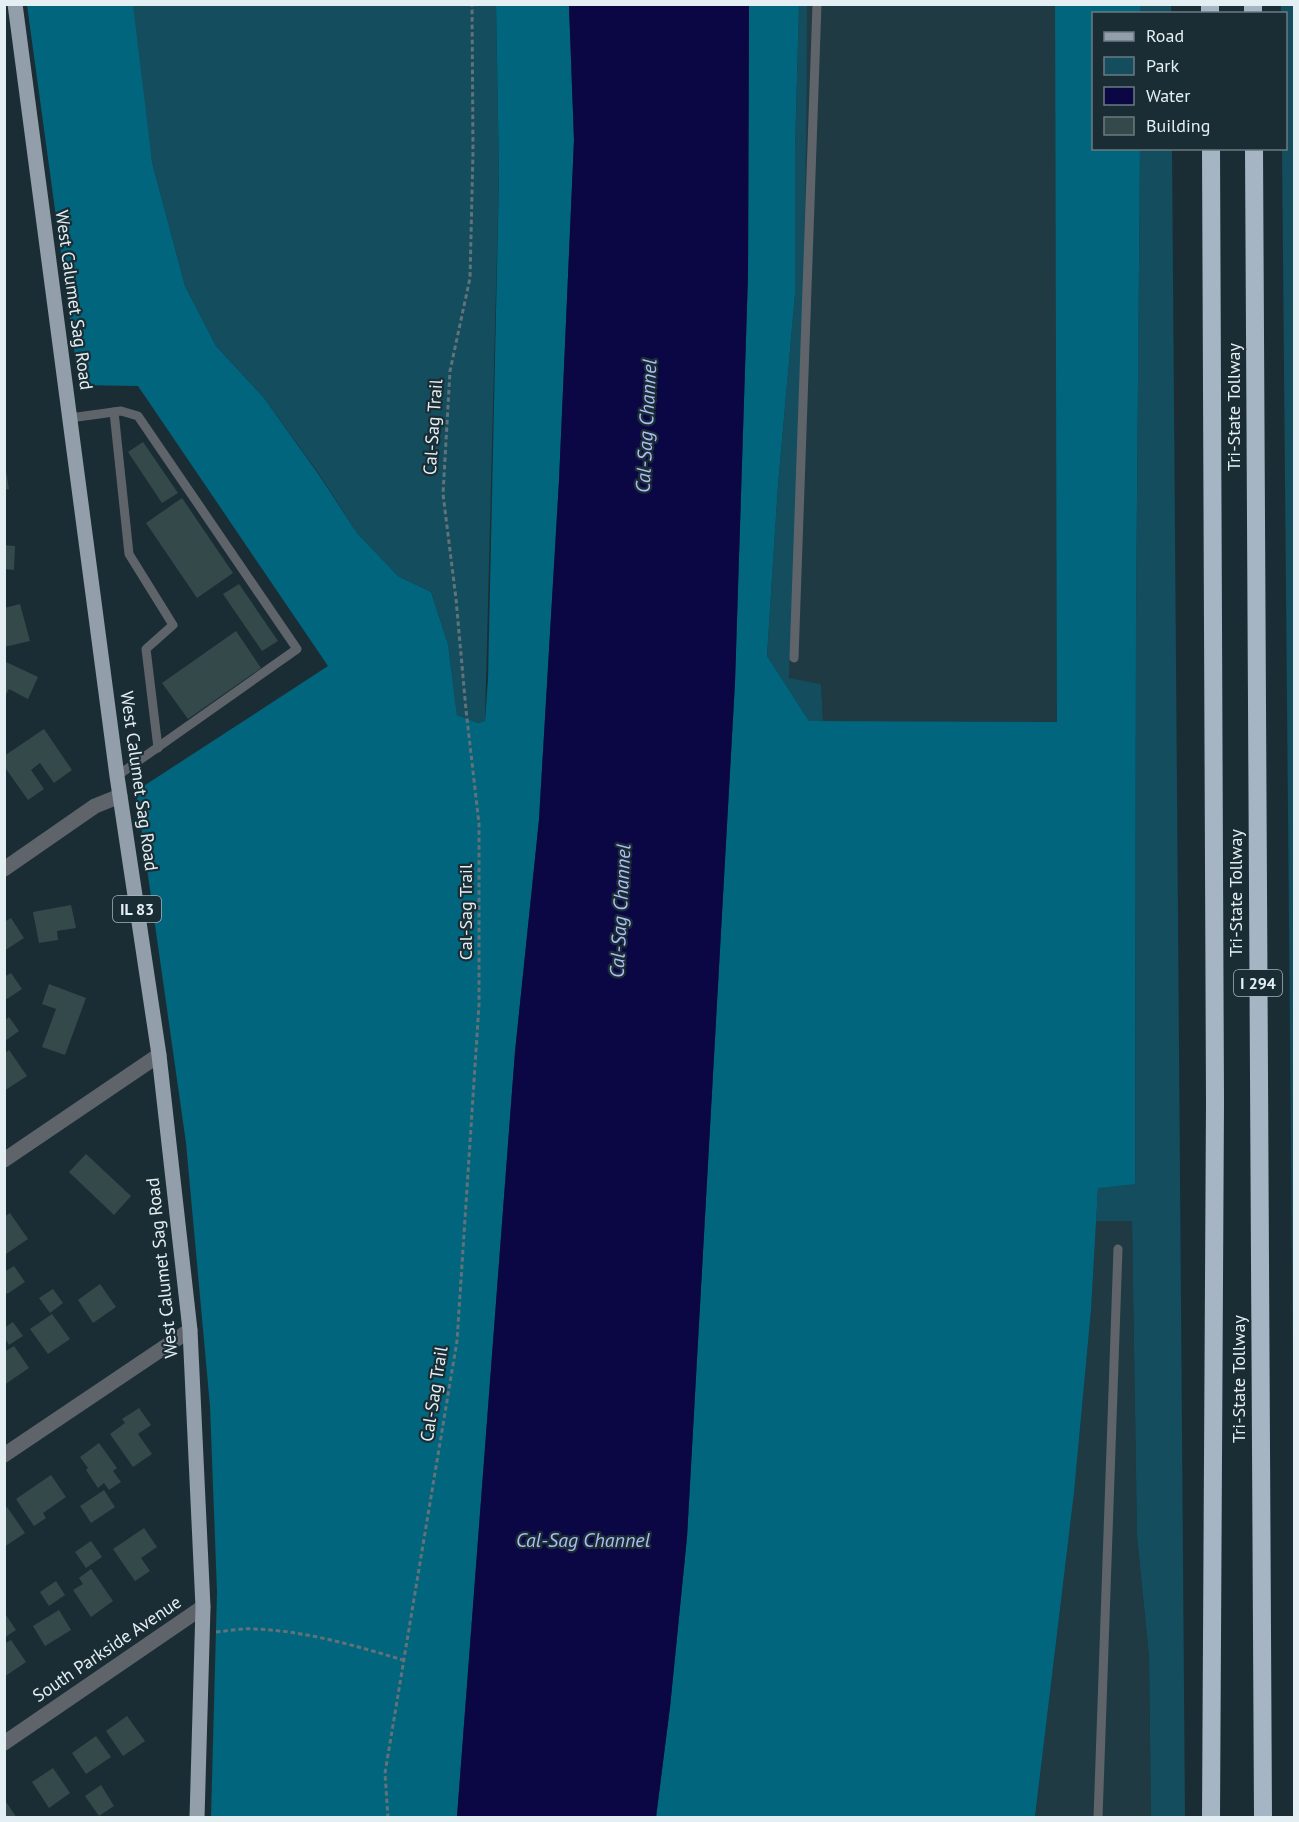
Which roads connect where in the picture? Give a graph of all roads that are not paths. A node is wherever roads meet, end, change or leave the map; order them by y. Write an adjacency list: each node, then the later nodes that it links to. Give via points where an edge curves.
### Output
1 (15, 4): 6 (main road, West Calumet Sag Road / IL 83)
2 (817, 4): 7 (lane)
3 (1211, 150): 21 (highway, Tri-State Tollway / I 294, via 1215,1078)
4 (1254, 150): 22 (highway, Tri-State Tollway / I 294)
5 (114, 412): 6 (lane); 8 (lane, via 129,554 173,625 146,649); 8 (lane, via 138,416 297,649)
6 (70, 418): 9 (main road, West Calumet Sag Road / IL 83)
7 (794, 658)
8 (158, 748): 9 (lane)
9 (117, 776): 10 (main road, West Calumet Sag Road / IL 83)
10 (120, 796): 11 (street, via 95,806); 12 (main road, West Calumet Sag Road / IL 83)
11 (4, 868)
12 (159, 1055): 13 (street); 15 (main road, West Calumet Sag Road / IL 83)
13 (4, 1160)
14 (1118, 1249): 20 (lane)
15 (190, 1330): 16 (street); 17 (main road, West Calumet Sag Road / IL 83)
16 (4, 1455)
17 (203, 1607): 18 (street, South Parkside Avenue); 19 (main road, West Calumet Sag Road / IL 83)
18 (4, 1743)
19 (197, 1818)
20 (1098, 1818)
21 (1211, 1818)
22 (1263, 1818)

